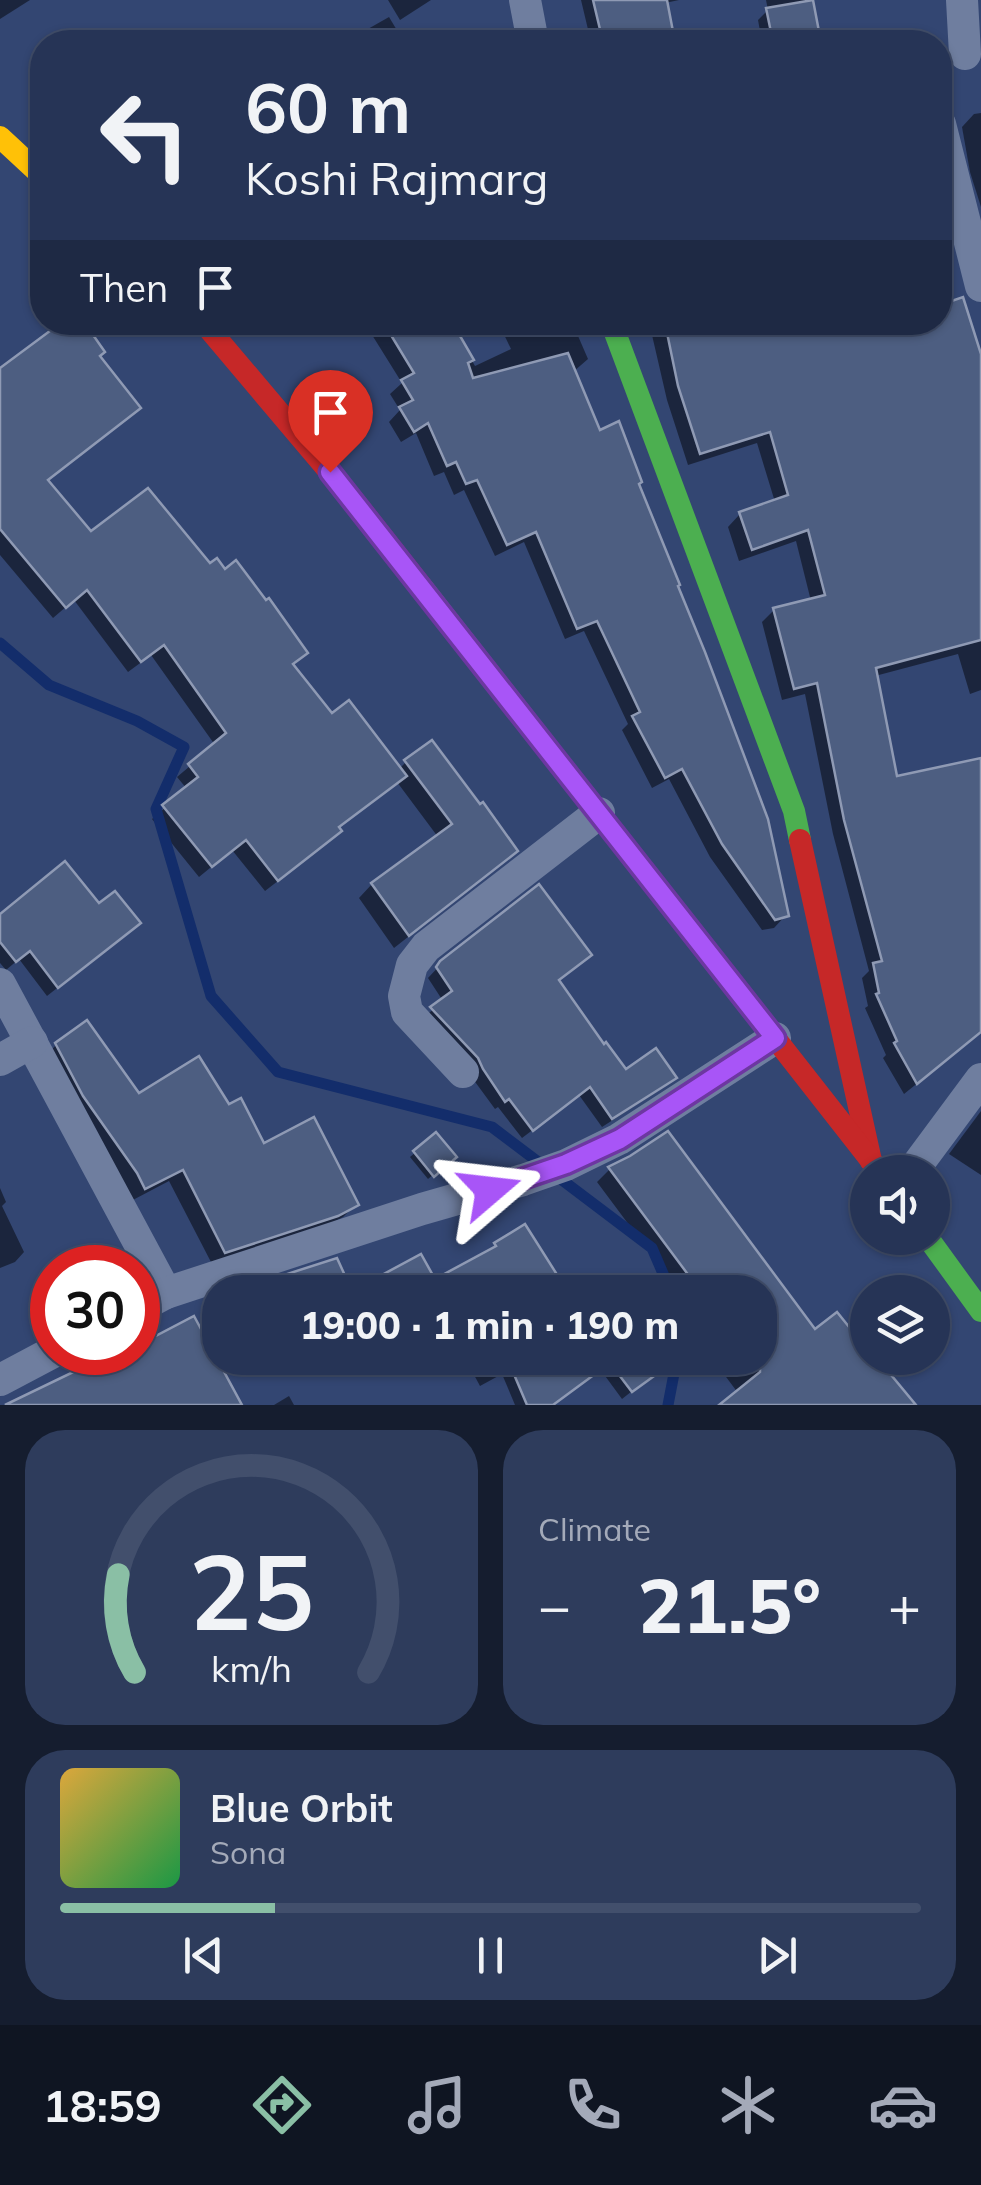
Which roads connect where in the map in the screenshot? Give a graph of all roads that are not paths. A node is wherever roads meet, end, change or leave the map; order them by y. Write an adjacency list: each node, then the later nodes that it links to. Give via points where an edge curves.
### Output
1 (525, 0): 3 (street)
2 (962, 0): 4 (street)
3 (531, 30)
4 (962, 63)
5 (0, 137): 6 (main road)
6 (30, 165)
7 (952, 171): 8 (street)
8 (981, 286)
9 (215, 335): 11 (main road)
10 (616, 335): 19 (main road, via 794,811)
11 (599, 813): 13 (main road); 16 (street, via 426,947 412,965 407,1012)
12 (0, 984): 14 (street)
13 (775, 1038): 18 (main road); 23 (street, via 620,1139 566,1164)
14 (32, 1042): 15 (street); 21 (street)
15 (0, 1060)
16 (463, 1072)
17 (981, 1079): 20 (street)
18 (866, 1155)
19 (872, 1155)
20 (925, 1155)
21 (126, 1245)
22 (940, 1255): 24 (main road)
23 (160, 1298)
24 (981, 1311)
25 (30, 1364): 26 (street)
26 (0, 1380)

